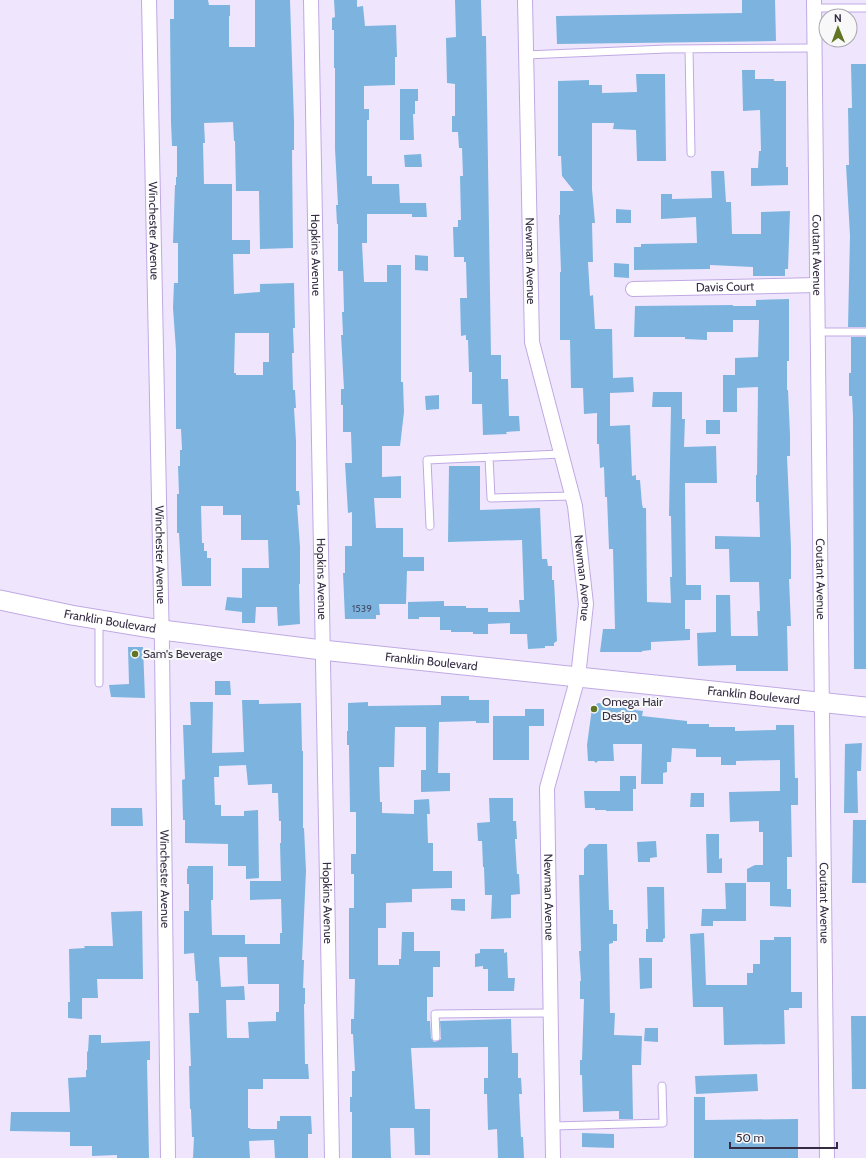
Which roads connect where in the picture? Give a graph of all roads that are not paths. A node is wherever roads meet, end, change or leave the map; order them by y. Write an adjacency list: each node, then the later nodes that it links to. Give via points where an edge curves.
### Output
1 (149, 0): 20 (street, Winchester Avenue)
2 (311, 0): 21 (street, Hopkins Avenue)
3 (525, 0): 8 (street, Newman Avenue)
4 (814, 4): 5 (lane); 7 (street, Coutant Avenue)
5 (866, 8)
6 (689, 48): 7 (lane); 8 (lane); 9 (lane)
7 (814, 48): 10 (street, Coutant Avenue)
8 (526, 55): 14 (street, Newman Avenue, via 532,342)
9 (690, 153)
10 (817, 285): 11 (street, Davis Court); 12 (street, Coutant Avenue)
11 (633, 289)
12 (818, 332): 13 (lane); 24 (street, Coutant Avenue)
13 (866, 332)
14 (562, 454): 15 (lane); 16 (street, Newman Avenue)
15 (489, 457): 16 (lane, via 491,498); 17 (lane, via 427,460)
16 (573, 496): 22 (street, Newman Avenue, via 586,604)
17 (430, 526)
18 (0, 600): 19 (street, Franklin Boulevard)
19 (99, 620): 20 (street, Franklin Boulevard); 23 (lane)
20 (162, 630): 21 (street, Franklin Boulevard); 30 (street, Winchester Avenue)
21 (322, 650): 22 (street, Franklin Boulevard); 31 (street, Hopkins Avenue)
22 (578, 677): 24 (street, Franklin Boulevard); 26 (street, Newman Avenue, via 547,788)
23 (99, 683)
24 (822, 702): 25 (street, Franklin Boulevard); 33 (street, Coutant Avenue)
25 (866, 707)
26 (551, 1013): 27 (lane, via 435,1014); 29 (street, Newman Avenue)
27 (436, 1037)
28 (662, 1086): 29 (lane, via 663,1123)
29 (553, 1126): 32 (street, Newman Avenue)
30 (168, 1158)
31 (332, 1158)
32 (554, 1158)
33 (827, 1158)

